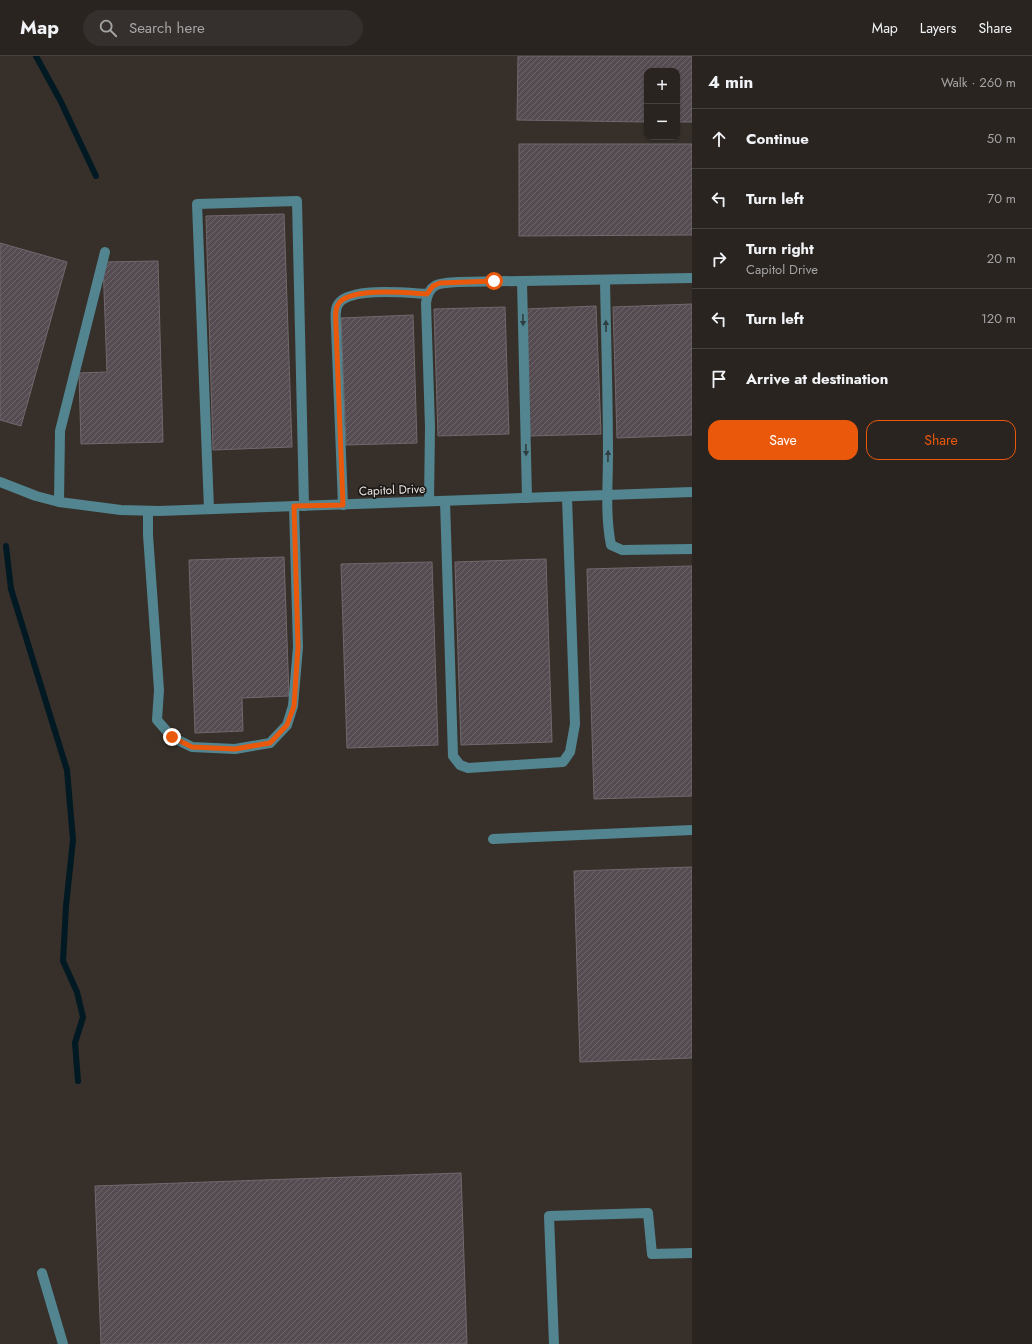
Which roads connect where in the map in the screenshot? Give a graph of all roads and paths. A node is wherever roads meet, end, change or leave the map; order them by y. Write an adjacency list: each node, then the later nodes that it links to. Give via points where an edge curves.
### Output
1 (105, 252): 13 (street, via 60,431)
2 (692, 278): 3 (street)
3 (605, 280): 4 (street); 8 (street, one-way to 3)
4 (522, 281): 5 (street, via 440,283 433,286); 10 (street, one-way to 10)
5 (427, 294): 11 (street); 14 (street, via 360,293 340,302 336,308)
6 (0, 482): 13 (street, Capitol Drive)
7 (692, 492): 8 (street, Capitol Drive)
8 (607, 495): 9 (street, Capitol Drive); 18 (street, via 610,546 622,550)
9 (567, 497): 10 (street, Capitol Drive); 12 (street, via 575,724 570,752 563,762 468,768 460,765 453,756)
10 (527, 498): 12 (street, Capitol Drive)
11 (429, 501): 12 (street, Capitol Drive); 14 (street, Capitol Drive)
12 (445, 501)
13 (59, 502): 17 (street, Capitol Drive)
14 (343, 505): 15 (street, Capitol Drive)
15 (299, 506): 16 (street, Capitol Drive); 16 (street, via 297,201 197,204); 17 (street, via 298,647 294,706 287,725 270,743 235,749 192,747 172,737 157,720 159,690)
16 (209, 509): 17 (street, Capitol Drive)
17 (148, 511)
18 (692, 549)
19 (692, 830): 20 (street)
20 (493, 840)
21 (692, 1253): 24 (street, via 652,1254 648,1213 549,1216)
22 (42, 1273): 23 (street)
23 (63, 1344)
24 (554, 1344)

